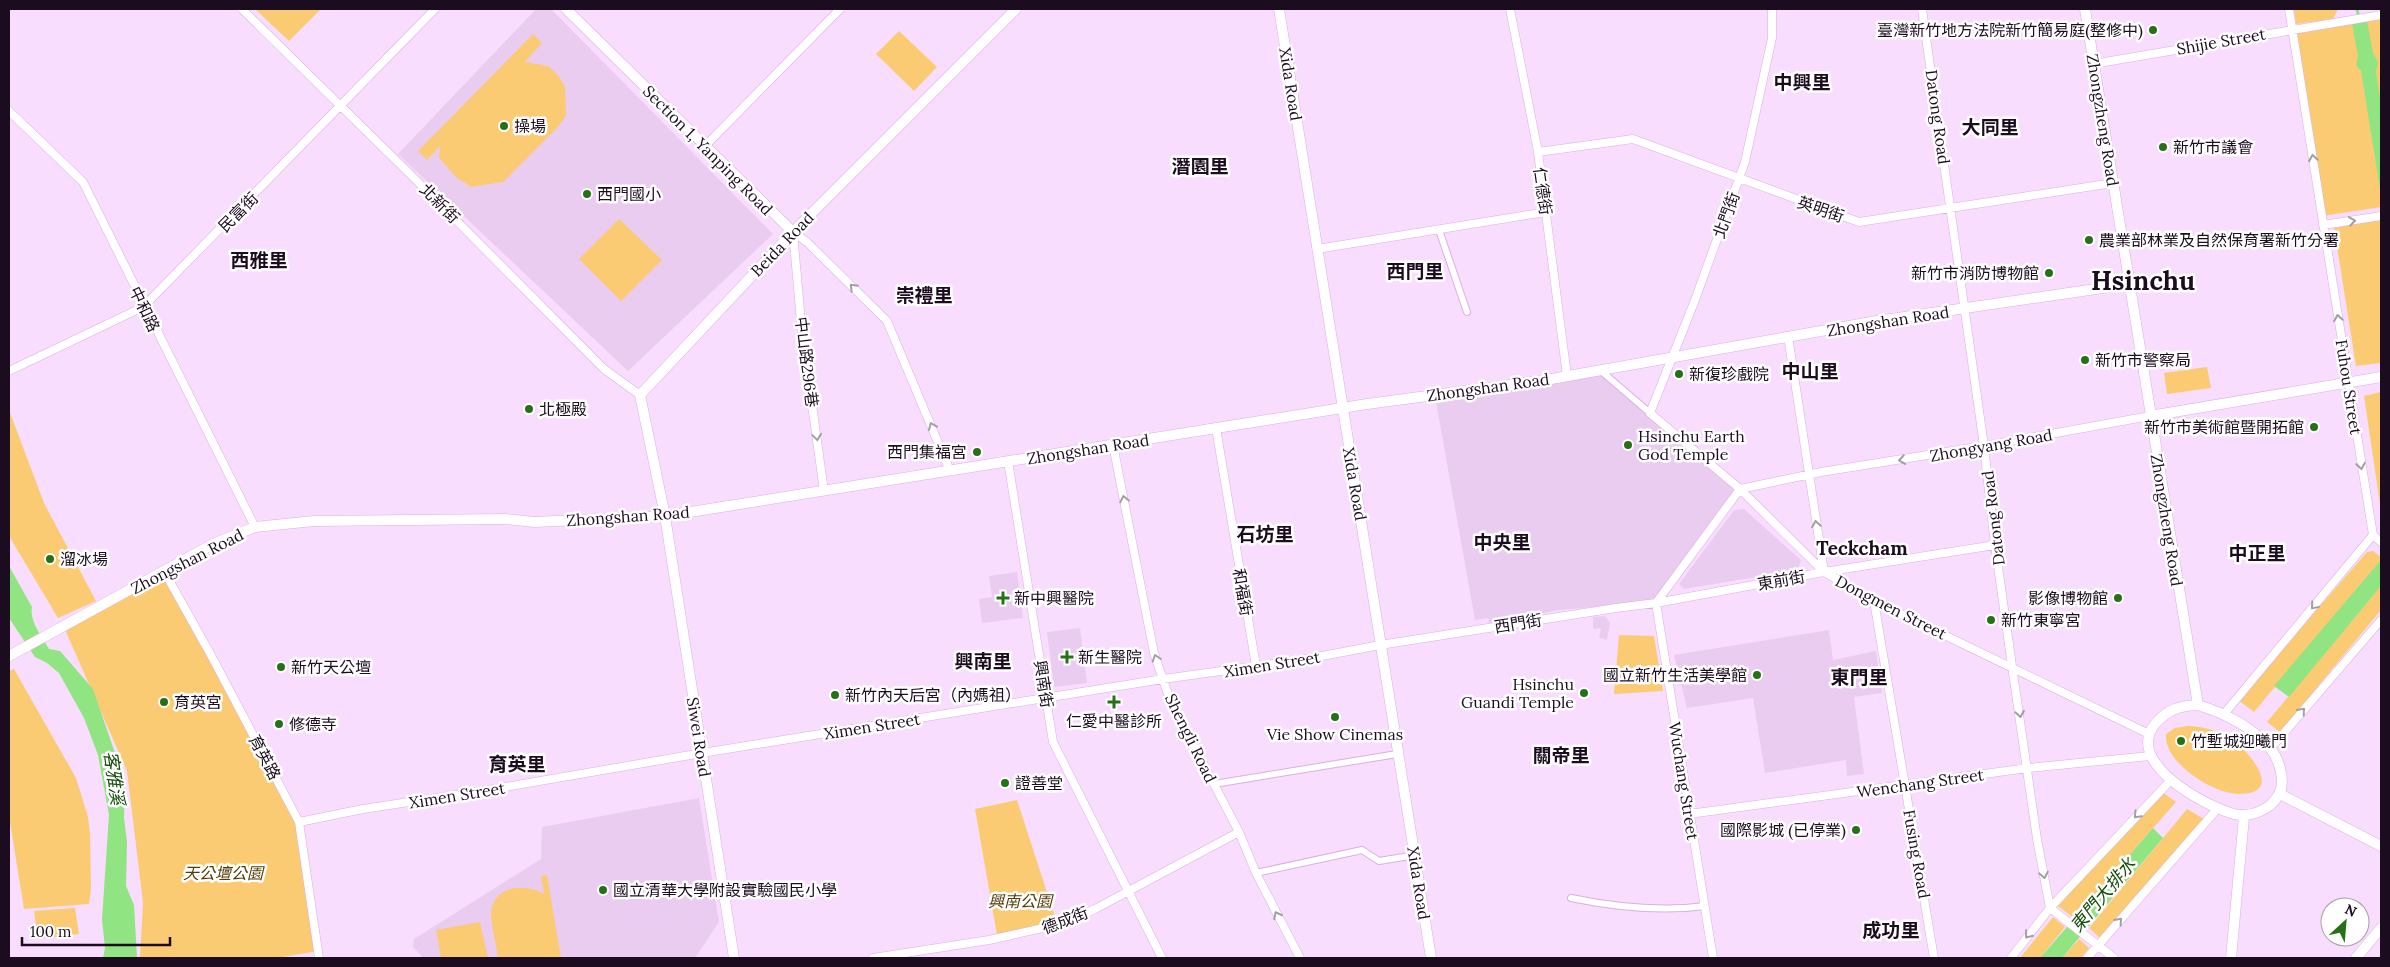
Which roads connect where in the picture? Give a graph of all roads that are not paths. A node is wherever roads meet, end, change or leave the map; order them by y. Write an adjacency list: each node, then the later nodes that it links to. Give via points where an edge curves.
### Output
1 (242, 9): 15 (street, 北新街)
2 (435, 9): 15 (street, 民富街)
3 (566, 9): 17 (street, Section 1, Yanping Road)
4 (840, 9): 17 (street)
5 (1016, 9): 26 (street, Beida Road)
6 (1279, 9): 27 (street, Xida Road)
7 (1510, 9): 18 (street, 仁德街)
8 (1772, 9): 19 (street, 北門街, via 1772,38)
9 (1922, 9): 21 (street, Datong Road)
10 (2085, 9): 14 (street, Zhongzheng Road)
11 (2289, 9): 13 (street, Fuhou Street)
12 (2381, 15): 13 (street, Shijie Street)
13 (2292, 29): 14 (street, Shijie Street); 24 (street, Fuhou Street, one-way to 13)
14 (2093, 64): 20 (street, Zhongzheng Road)
15 (341, 107): 29 (street, 民富街); 39 (street, 北新街, via 604,369)
16 (9, 111): 29 (street, 中和路, via 83,182)
17 (705, 146): 26 (street, Section 1, Yanping Road)
18 (1538, 152): 19 (street, 英明街, via 1633,139); 22 (street, 仁德街)
19 (1739, 180): 21 (street, 英明街, via 1859,222); 33 (street, 北門街)
20 (2113, 183): 21 (street, 英明街); 28 (street, Zhongzheng Road)
21 (1951, 209): 30 (street, Datong Road)
22 (1546, 212): 25 (street); 36 (street, 仁德街)
23 (2380, 216): 24 (street, one-way to 23)
24 (2323, 225): 38 (street, Fuhou Street, one-way to 24)
25 (1439, 230): 27 (street); 31 (street)
26 (793, 232): 39 (street, Beida Road); 47 (street, Section 1, Yanping Road, one-way to 26, via 887,321); 50 (street, 中山路296巷, one-way to 50, via 802,333)
27 (1317, 249): 40 (street, Xida Road)
28 (2130, 284): 30 (street, Zhongshan Road); 42 (street, Zhongzheng Road)
29 (143, 306): 35 (street, 民富街); 52 (street, 中和路)
30 (1965, 309): 32 (street, Zhongshan Road); 45 (street, Datong Road)
31 (1467, 312)
32 (1788, 336): 33 (street, Zhongshan Road); 48 (street)
33 (1673, 357): 34 (street, Zhongshan Road); 41 (street, 北門街)
34 (1600, 370): 36 (street, Zhongshan Road); 41 (street, Dongmen Street)
35 (9, 372)
36 (1567, 376): 40 (street, Zhongshan Road)
37 (2381, 377): 38 (street, Zhongyang Road)
38 (2349, 384): 42 (street, Zhongyang Road); 53 (street, Fuhou Street, one-way to 53)
39 (640, 394): 51 (street)
40 (1342, 408): 43 (street, Zhongshan Road); 61 (street, Xida Road)
41 (1650, 413): 49 (street, Dongmen Street)
42 (2150, 416): 45 (street, Zhongyang Road); 67 (street, Zhongzheng Road)
43 (1216, 428): 44 (street, Zhongshan Road); 63 (street, 和福街)
44 (1113, 445): 46 (street, Zhongshan Road); 65 (street, Shengli Road, one-way to 44, via 1154,653)
45 (1984, 446): 48 (street, Zhongyang Road, one-way to 48); 55 (street, Datong Road)
46 (1008, 461): 47 (street, Zhongshan Road); 66 (street, 興南街)
47 (950, 471): 50 (street, Zhongshan Road)
48 (1808, 475): 49 (street, Zhongyang Road); 57 (street, one-way to 48)
49 (1740, 489): 57 (street, Dongmen Street); 59 (street)
50 (824, 491): 51 (street, Zhongshan Road)
51 (665, 516): 52 (street, Zhongshan Road, via 534,522 505,519 314,521); 71 (street, Siwei Road)
52 (255, 527): 56 (street, Zhongshan Road, via 213,544)
53 (2374, 535): 54 (street); 68 (street, one-way to 68)
54 (2381, 542)
55 (1995, 545): 57 (street, 東前街); 64 (street, Datong Road)
56 (164, 571): 62 (street, Zhongshan Road); 82 (street, 育英路)
57 (1824, 572): 58 (street, Dongmen Street); 59 (street, 東前街)
58 (1874, 601): 64 (street, Dongmen Street); 77 (street, Fusing Road)
59 (1656, 603): 61 (street, 西門街); 80 (street, Wuchang Street)
60 (2381, 620): 70 (street, one-way to 60)
61 (1380, 645): 63 (street, Ximen Street); 72 (street, Xida Road)
62 (9, 656)
63 (1256, 666): 65 (street, Ximen Street)
64 (2012, 666): 69 (street, Dongmen Street); 74 (street, Datong Road, one-way to 74)
65 (1163, 679): 66 (street, Ximen Street); 76 (street, Shengli Road, via 1170,700)
66 (1046, 699): 71 (street, Ximen Street); 87 (street, 興南街, via 1053,742)
67 (2198, 704): 68 (street); 69 (street, via 2172,708 2163,714)
68 (2224, 714): 70 (street)
69 (2149, 734): 73 (street)
70 (2271, 748): 78 (street, via 2281,771)
71 (702, 753): 82 (street, Ximen Street, via 363,808); 94 (street, Siwei Road)
72 (1397, 754): 76 (street); 85 (street, Xida Road)
73 (2150, 756): 74 (street, Wenchang Street); 75 (street)
74 (2028, 768): 77 (street, Wenchang Street); 90 (street, Datong Road, one-way to 90)
75 (2171, 780): 79 (street); 90 (street, one-way to 90)
76 (1214, 784): 83 (street, Shengli Road)
77 (1906, 786): 80 (street, Wenchang Street); 100 (street, Fusing Road)
78 (2280, 794): 81 (street, via 2261,810); 84 (street)
79 (2218, 808): 81 (street); 92 (street, one-way to 79)
80 (1690, 814): 89 (street, Wuchang Street)
81 (2244, 817): 104 (street)
82 (299, 822): 93 (street, 育英路)
83 (1239, 832): 86 (street, Shengli Road); 87 (street, 德成街)
84 (2381, 846)
85 (1416, 855): 86 (street, via 1378,861 1362,850); 98 (street, Xida Road)
86 (1256, 873): 97 (street, Shengli Road, one-way to 86)
87 (1129, 890): 95 (street, 德成街, via 1095,909 1045,929); 96 (street, 興南街)
88 (1571, 898): 89 (street, via 1676,910)
89 (1705, 906): 99 (street, Wuchang Street)
90 (2050, 908): 92 (street); 101 (street, one-way to 101)
91 (2381, 928): 105 (street)
92 (2098, 946): 102 (street); 103 (street)
93 (319, 958)
94 (734, 958)
95 (874, 958)
96 (1162, 958)
97 (1300, 958)
98 (1431, 958)
99 (1713, 958)
100 (1934, 958)
101 (2011, 958)
102 (2087, 958)
103 (2114, 958)
104 (2231, 958)
105 (2356, 958)

